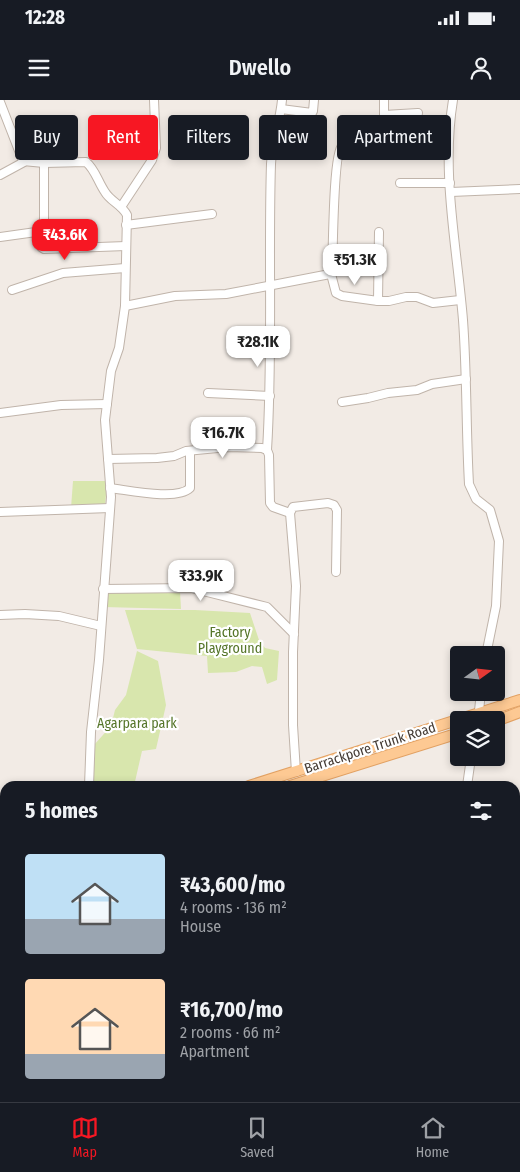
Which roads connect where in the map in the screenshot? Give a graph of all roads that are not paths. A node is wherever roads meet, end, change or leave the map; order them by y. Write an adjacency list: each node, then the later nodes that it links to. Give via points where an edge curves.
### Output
1 (154, 100): 20 (street, via 156,151)
2 (282, 100): 7 (street)
3 (314, 100): 7 (street, via 312,113)
4 (384, 100): 9 (street)
5 (453, 100): 10 (street)
6 (0, 102): 13 (street)
7 (281, 109): 29 (street, via 271,163)
8 (418, 113): 9 (street)
9 (384, 115)
10 (451, 118)
11 (338, 160): 28 (street)
12 (450, 160): 17 (street)
13 (24, 162): 14 (street); 15 (street)
14 (44, 163): 20 (street, via 86,162 105,193); 25 (street, via 44,222)
15 (0, 175)
16 (400, 183): 17 (street)
17 (450, 183): 19 (street)
18 (520, 188): 19 (street)
19 (451, 192): 31 (street)
20 (121, 207): 22 (street, via 127,215)
21 (212, 214): 22 (street)
22 (126, 225): 26 (street)
23 (379, 232): 32 (street)
24 (0, 237): 25 (street, via 36,232)
25 (39, 237): 26 (street, via 44,249)
26 (126, 246): 27 (street)
27 (126, 268): 30 (street, via 63,273); 33 (street)
28 (332, 274): 29 (street); 32 (street, via 336,293)
29 (271, 286): 33 (street, via 226,294 175,296); 36 (street)
30 (12, 290)
31 (460, 300): 32 (street, via 433,303 406,296); 34 (street)
32 (378, 301)
33 (125, 306): 38 (street)
34 (466, 378): 37 (street); 52 (street, via 469,484 476,499 490,510 499,541 496,606)
35 (208, 393): 36 (street)
36 (270, 396): 40 (street)
37 (342, 402)
38 (106, 404): 39 (street, via 61,405); 42 (street, via 104,420)
39 (0, 413)
40 (266, 450): 41 (street); 46 (street, via 269,454 270,502 273,507)
41 (190, 451): 42 (street, via 157,458); 43 (street, via 190,488 183,493)
42 (108, 459): 43 (street)
43 (110, 488): 44 (street)
44 (110, 508): 45 (street); 48 (street)
45 (0, 512)
46 (290, 513): 47 (street, via 293,507 334,505); 51 (street, via 296,586)
47 (336, 572)
48 (103, 589): 50 (street); 51 (street, via 191,588 267,608)
49 (0, 615): 50 (street, via 59,616)
50 (101, 626): 61 (street)
51 (294, 634): 60 (street)
52 (488, 646)
53 (520, 700): 54 (main road, Barrackpore Trunk Road)
54 (493, 711)
55 (520, 712): 56 (main road)
56 (505, 718)
57 (450, 726): 60 (main road, Barrackpore Trunk Road)
58 (450, 736): 63 (main road, Barrackpore Trunk Road)
59 (470, 766): 64 (street)
60 (296, 772): 62 (main road, Barrackpore Trunk Road)
61 (89, 781)
62 (266, 781)
63 (306, 781)
64 (468, 781)

